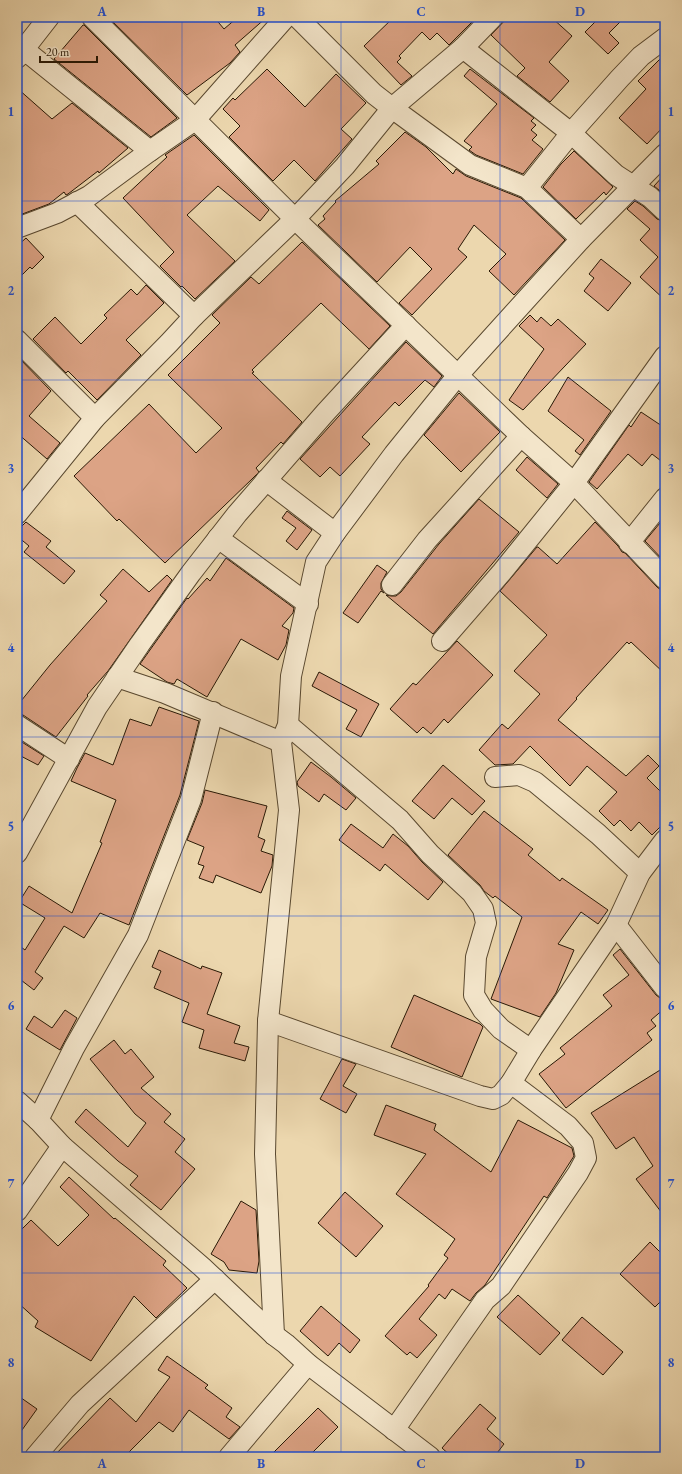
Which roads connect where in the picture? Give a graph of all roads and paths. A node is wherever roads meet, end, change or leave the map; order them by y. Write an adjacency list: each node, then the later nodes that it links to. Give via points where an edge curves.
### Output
1 (49, 17): 8 (street)
2 (92, 17): 10 (street)
3 (286, 17): 10 (street)
4 (297, 17): 9 (street, via 374,94)
5 (493, 17): 7 (street)
6 (665, 38): 11 (street, via 641,56)
7 (463, 48): 9 (street); 11 (street)
8 (19, 52): 12 (street, via 32,56)
9 (392, 108): 15 (street, via 470,165); 18 (street, via 345,166)
10 (195, 120): 12 (street); 18 (street)
11 (571, 133): 14 (street, via 616,175); 15 (street)
12 (150, 151): 16 (street)
13 (665, 154): 14 (street)
14 (634, 186): 17 (street); 20 (street)
15 (527, 188): 20 (street)
16 (77, 202): 19 (street, via 57,213); 21 (street)
17 (665, 211)
18 (295, 219): 21 (street); 22 (street)
19 (17, 228)
20 (581, 239): 25 (street)
21 (194, 316): 26 (street)
22 (406, 325): 25 (street); 28 (street)
23 (17, 340): 26 (street)
24 (665, 356): 29 (street)
25 (458, 375): 27 (street); 32 (street)
26 (95, 418): 31 (street)
27 (521, 436): 29 (street); 36 (street, via 427,540)
28 (266, 480): 32 (street); 33 (street)
29 (574, 483): 34 (street); 38 (street)
30 (665, 498): 34 (street)
31 (17, 514)
32 (335, 533): 37 (street, via 316,562)
33 (218, 538): 37 (street); 39 (street)
34 (629, 543): 35 (street)
35 (665, 579)
36 (392, 585)
37 (308, 604): 42 (street, via 291,676)
38 (442, 641)
39 (117, 677): 40 (street); 43 (street, via 97,707)
40 (213, 712): 42 (street); 54 (street, via 191,799 138,935 74,1048)
41 (17, 725): 43 (street)
42 (285, 733): 50 (street, via 289,810); 51 (street, via 400,820 430,854 472,893 483,909 486,923 476,957 474,995 483,1010 501,1029)
43 (69, 759): 46 (street)
44 (495, 777): 47 (street, via 519,775 535,782)
45 (665, 840): 47 (street)
46 (17, 852)
47 (640, 873): 48 (street)
48 (616, 925): 49 (street); 51 (street)
49 (665, 988)
50 (268, 1021): 52 (street, via 480,1096 493,1099 501,1095); 58 (street, via 266,1154)
51 (531, 1050): 52 (street)
52 (511, 1083): 60 (street, via 568,1126 583,1143 586,1158 501,1286 485,1300)
53 (17, 1101): 54 (street)
54 (38, 1120): 55 (street)
55 (62, 1146): 56 (street); 57 (street)
56 (17, 1211)
57 (215, 1279): 58 (street); 61 (street, via 80,1404)
58 (274, 1336): 59 (street)
59 (308, 1364): 60 (street); 62 (street)
60 (394, 1430): 63 (street)
61 (35, 1457)
62 (229, 1457)
63 (430, 1457)

